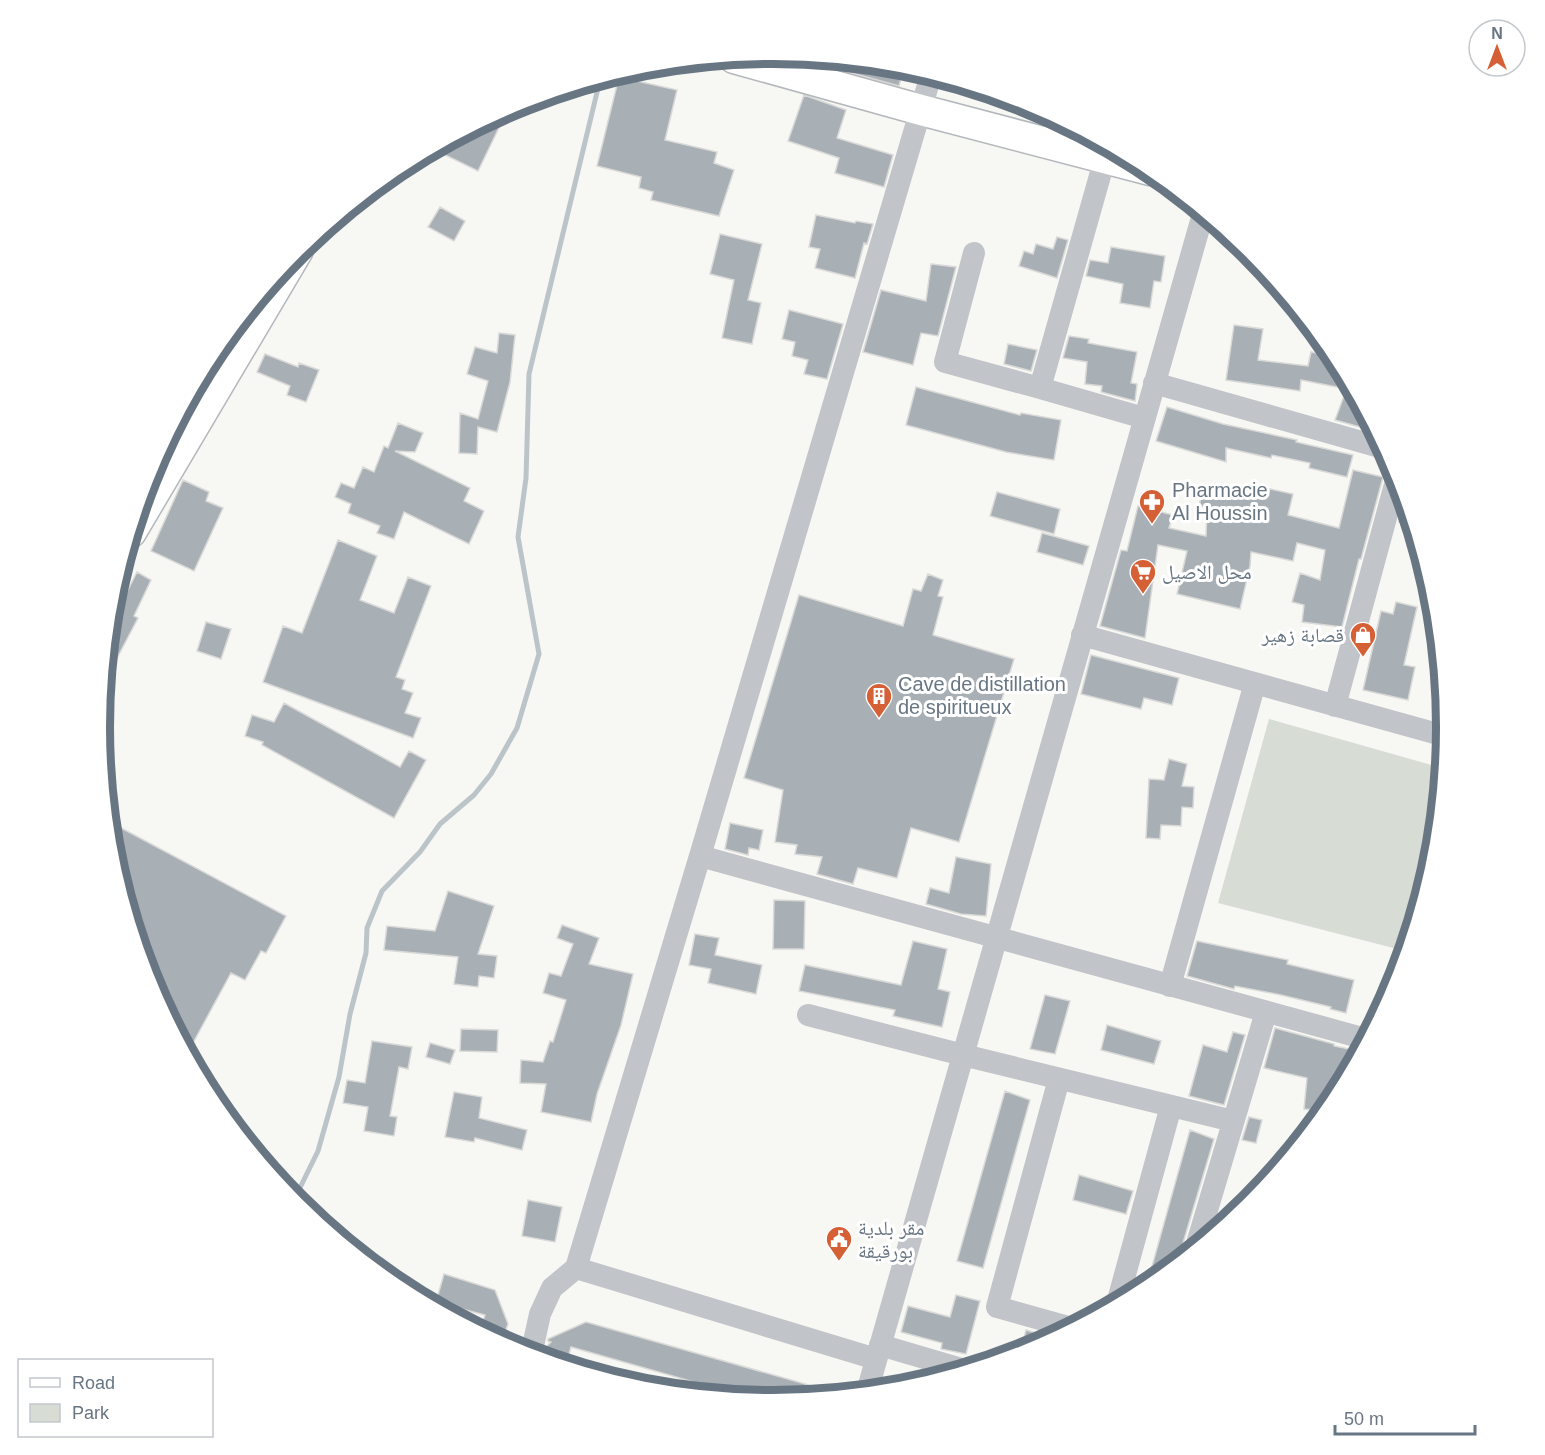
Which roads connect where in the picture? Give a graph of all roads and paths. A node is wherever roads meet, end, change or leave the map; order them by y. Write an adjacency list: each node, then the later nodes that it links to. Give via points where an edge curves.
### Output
1 (758, 65): 3 (main road)
2 (929, 83): 3 (street)
3 (921, 110): 4 (main road); 19 (street)
4 (1104, 158): 5 (main road); 10 (street)
5 (1118, 162)
6 (1201, 222): 9 (street)
7 (974, 253): 10 (street, via 945,362)
8 (275, 289): 14 (main road)
9 (1154, 383): 11 (street); 12 (street)
10 (1040, 388): 11 (street)
11 (1144, 418): 15 (street)
12 (1372, 445)
13 (1392, 494): 17 (street)
14 (151, 499)
15 (1082, 635): 16 (street); 20 (street)
16 (1255, 683): 17 (street); 21 (street)
17 (1335, 706): 18 (street)
18 (1436, 733)
19 (700, 856): 20 (street); 30 (street)
20 (996, 938): 21 (street); 25 (street)
21 (1170, 986): 22 (street)
22 (1266, 1012): 24 (street); 28 (street)
23 (808, 1015): 25 (street)
24 (1359, 1037)
25 (963, 1055): 26 (street); 34 (street)
26 (1059, 1079): 27 (street); 32 (street, via 998,1307)
27 (1171, 1106): 28 (street); 31 (street)
28 (1233, 1121): 29 (street)
29 (1200, 1234)
30 (576, 1268): 33 (street, via 552,1288 540,1314); 34 (street)
31 (1120, 1292)
32 (1060, 1325)
33 (533, 1345)
34 (878, 1352): 35 (street); 36 (street)
35 (949, 1367)
36 (869, 1383)

